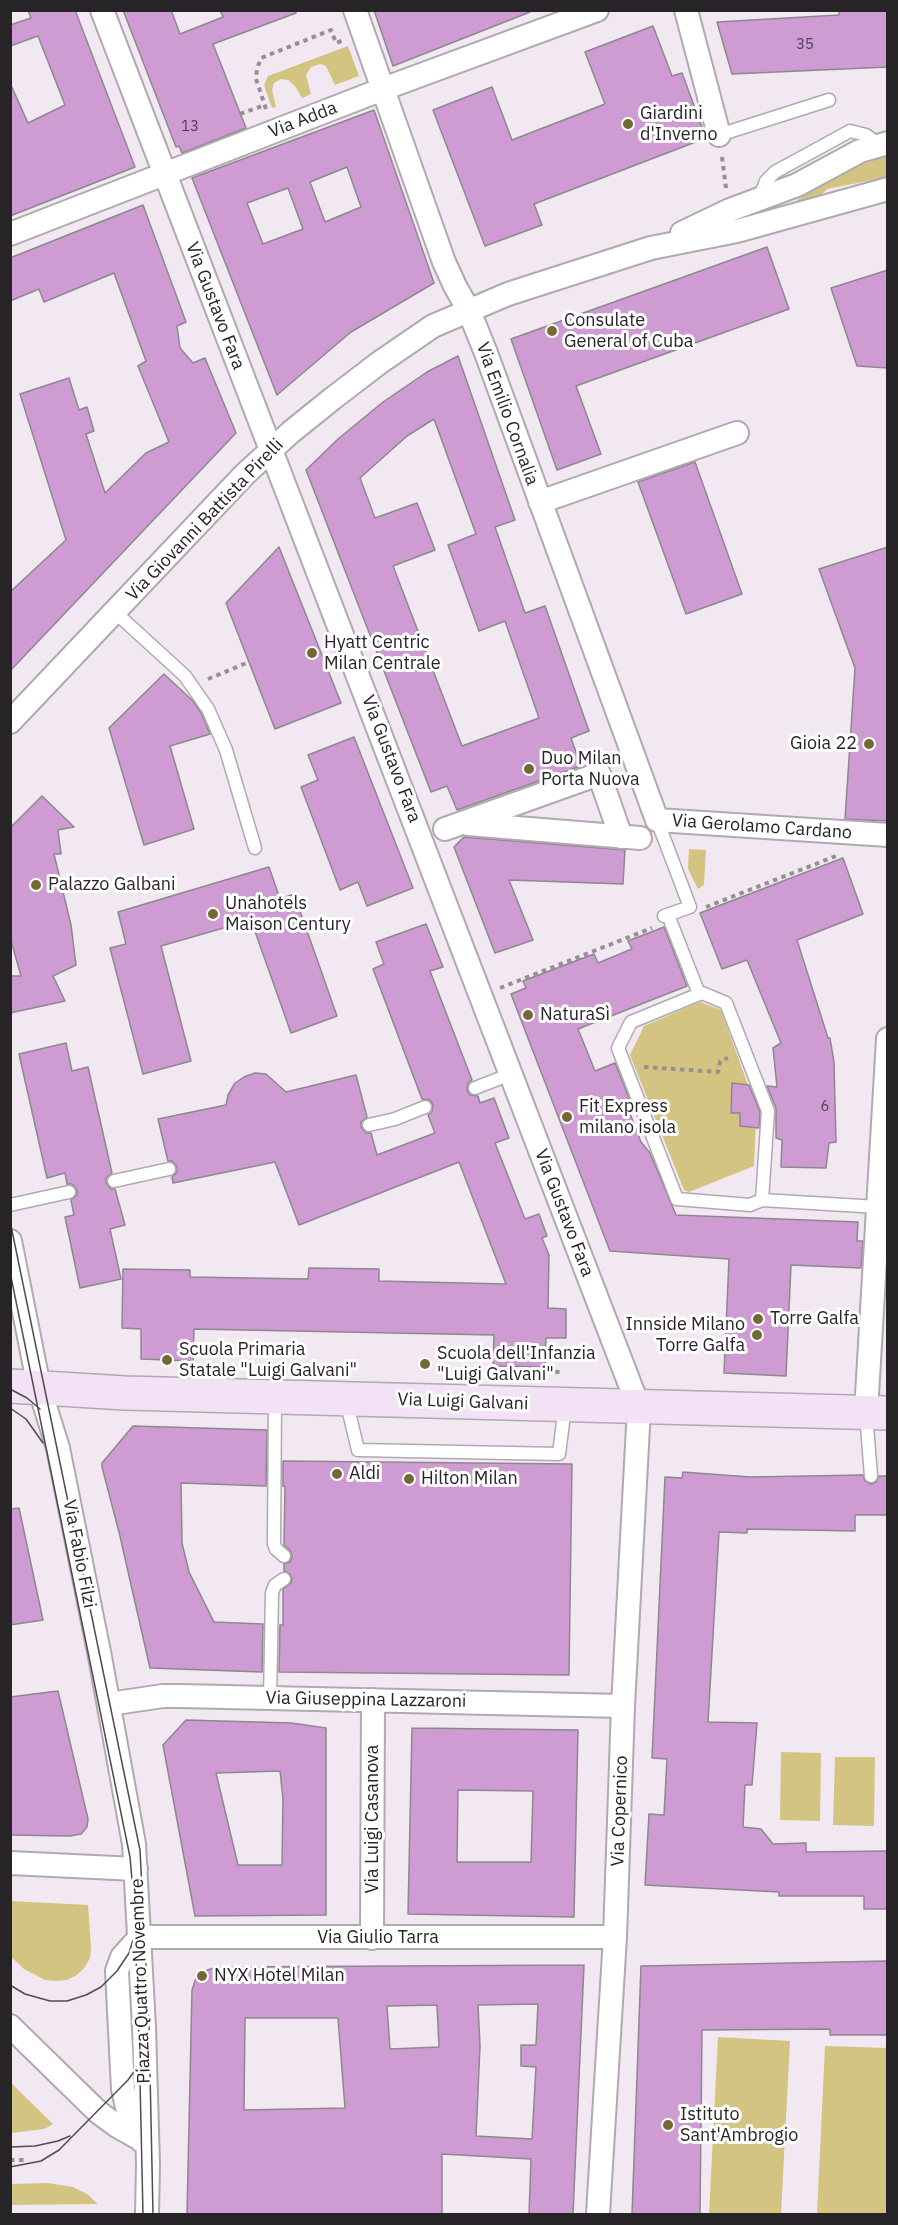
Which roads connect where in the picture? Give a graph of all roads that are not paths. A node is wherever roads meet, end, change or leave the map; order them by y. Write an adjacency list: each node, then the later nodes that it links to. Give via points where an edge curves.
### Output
1 (102, 10): 9 (street, Via Gustavo Fara)
2 (355, 10): 5 (street, Via Emilio Cornalia)
3 (597, 10): 5 (street, Via Adda)
4 (686, 10): 7 (street)
5 (382, 89): 9 (street, Via Adda); 17 (street, Via Emilio Cornalia, via 444,262)
6 (828, 100): 7 (lane)
7 (719, 135)
8 (884, 140): 11 (street, Via Giovanni Battista Pirelli)
9 (165, 174): 15 (street, Via Adda); 19 (street, Via Gustavo Fara)
10 (888, 189): 12 (street, Via Giovanni Battista Pirelli)
11 (764, 199): 14 (street); 16 (street, Via Giovanni Battista Pirelli, via 730,210)
12 (849, 201): 13 (street, Via Giovanni Battista Pirelli); 14 (street, Via Giovanni Battista Pirelli)
13 (888, 201)
14 (773, 220): 16 (street, Via Giovanni Battista Pirelli)
15 (10, 234)
16 (651, 248): 17 (street, Via Giovanni Battista Pirelli, via 519,290)
17 (469, 311): 19 (street, Via Giovanni Battista Pirelli, via 434,326 379,363); 20 (street, Via Emilio Cornalia)
18 (737, 434): 20 (street)
19 (272, 449): 21 (street, Via Giovanni Battista Pirelli); 29 (street, Via Gustavo Fara)
20 (540, 502): 23 (street, Via Emilio Cornalia)
21 (116, 613): 22 (street, Via Giovanni Battista Pirelli); 26 (lane, via 184,676 208,709 226,750)
22 (10, 722)
23 (657, 820): 25 (street, Via Gerolamo Cardano); 27 (lane, Via Gerolamo Cardano, via 690,907 666,916)
24 (453, 826): 24 (street, via 599,774 631,838)
25 (888, 836)
26 (255, 848)
27 (699, 994): 36 (lane, via 726,1003 768,1111); 36 (lane, via 632,1022 618,1048 677,1199 750,1205)
28 (888, 1039): 38 (street)
29 (512, 1074): 30 (lane); 44 (street, Via Gustavo Fara)
30 (475, 1088)
31 (425, 1107): 32 (lane)
32 (369, 1125)
33 (170, 1169): 34 (lane)
34 (114, 1181)
35 (69, 1192): 37 (lane)
36 (762, 1200): 38 (lane)
37 (10, 1205)
38 (878, 1207): 45 (street)
39 (10, 1241): 40 (street, Via Fabio Filzi)
40 (25, 1386): 41 (street, Via Luigi Galvani); 51 (street, Via Fabio Filzi, via 55,1434)
41 (275, 1397): 42 (street, Via Luigi Galvani); 47 (lane, via 274,1544)
42 (346, 1399): 43 (street, Via Luigi Galvani); 43 (lane, via 358,1450 559,1454)
43 (565, 1405): 44 (street, Via Luigi Galvani)
44 (639, 1408): 45 (street, Via Luigi Galvani); 52 (street, Via Copernico)
45 (877, 1413): 46 (lane)
46 (871, 1476)
47 (284, 1556)
48 (284, 1578): 49 (lane, via 273,1593)
49 (270, 1699): 50 (street, Via Giuseppina Lazzaroni); 51 (street, Via Giuseppina Lazzaroni, via 163,1696)
50 (374, 1700): 52 (street, Via Giuseppina Lazzaroni); 56 (street, Via Luigi Casanova)
51 (109, 1704): 54 (street, Via Fabio Filzi)
52 (623, 1706): 57 (street, Via Copernico)
53 (10, 1863): 54 (street, Piazza Quattro Novembre)
54 (136, 1869): 55 (street, Piazza Quattro Novembre)
55 (140, 1937): 56 (street, Via Giulio Tarra); 59 (street, Piazza Quattro Novembre); 59 (street, via 122,1957 117,1971 123,2089 130,2121)
56 (372, 1938): 57 (street, Via Giulio Tarra)
57 (615, 1938): 61 (street, Via Copernico)
58 (10, 2026): 59 (street, via 98,2112)
59 (144, 2144): 60 (street, Piazza Quattro Novembre)
60 (147, 2214)
61 (598, 2214)

